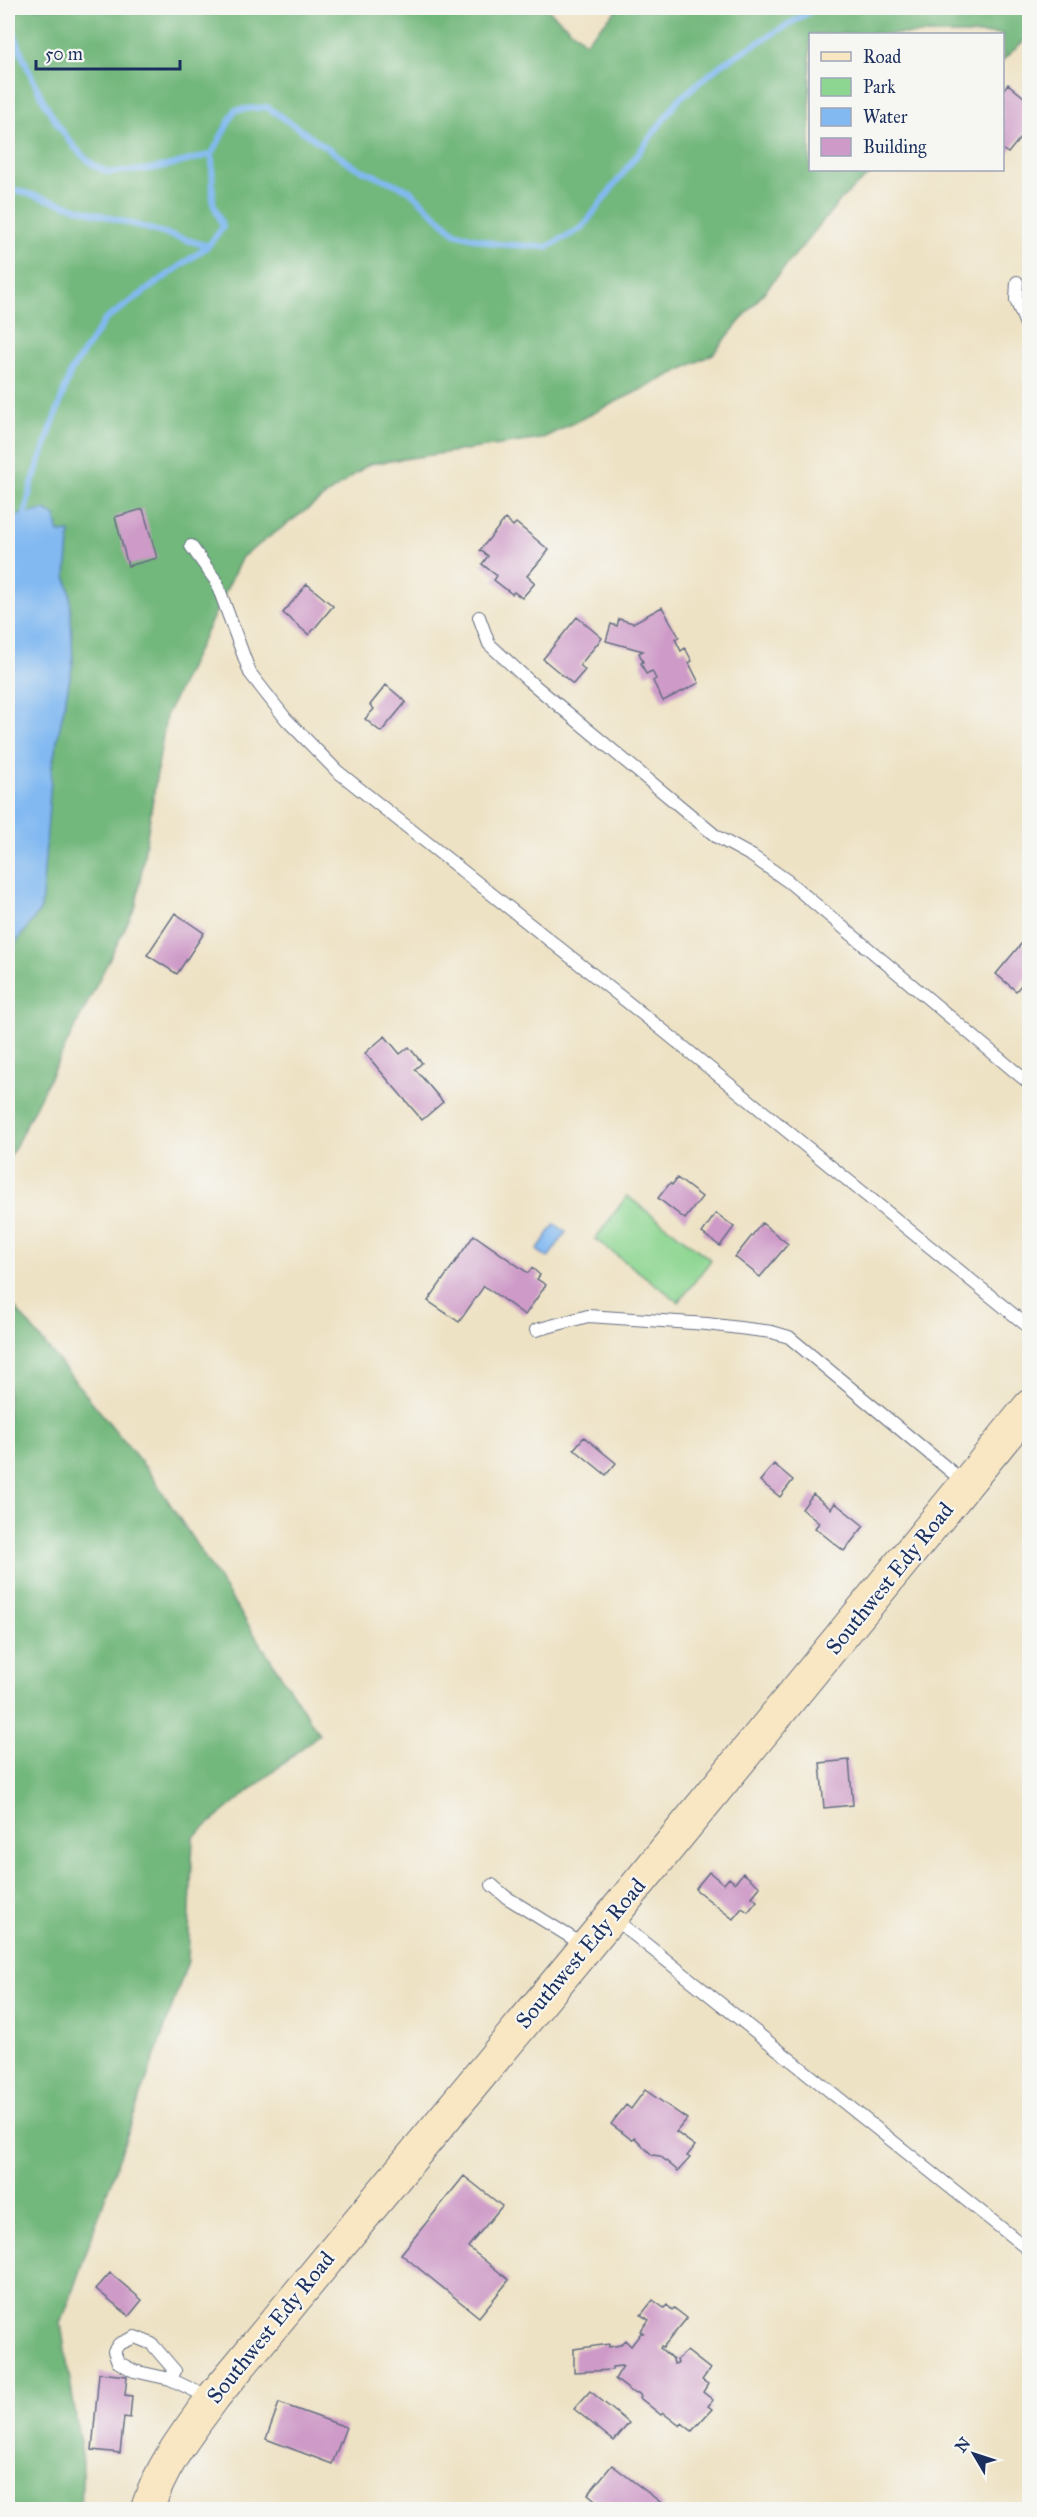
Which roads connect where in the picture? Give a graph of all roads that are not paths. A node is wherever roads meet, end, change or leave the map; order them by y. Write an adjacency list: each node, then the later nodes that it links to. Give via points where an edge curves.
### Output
1 (1017, 282): 2 (lane, via 1016,300)
2 (1029, 334)
3 (191, 546): 6 (lane, via 216,581 250,674 286,719 337,771)
4 (480, 617): 5 (lane, via 489,644 528,680 717,837 789,882)
5 (1029, 1083)
6 (1029, 1329)
7 (536, 1330): 9 (lane, via 588,1316 707,1324 789,1337)
8 (1029, 1406): 9 (street, Southwest Edy Road)
9 (966, 1484): 11 (street, Southwest Edy Road)
10 (492, 1885): 12 (lane)
11 (611, 1917): 12 (street, Southwest Edy Road); 13 (lane)
12 (586, 1947): 15 (street, Southwest Edy Road)
13 (1029, 2251)
14 (170, 2379): 14 (lane, via 134,2371 118,2362 114,2350 135,2337 152,2344 175,2371); 15 (lane)
15 (212, 2399): 16 (street, Southwest Edy Road, via 170,2456)
16 (147, 2510)

